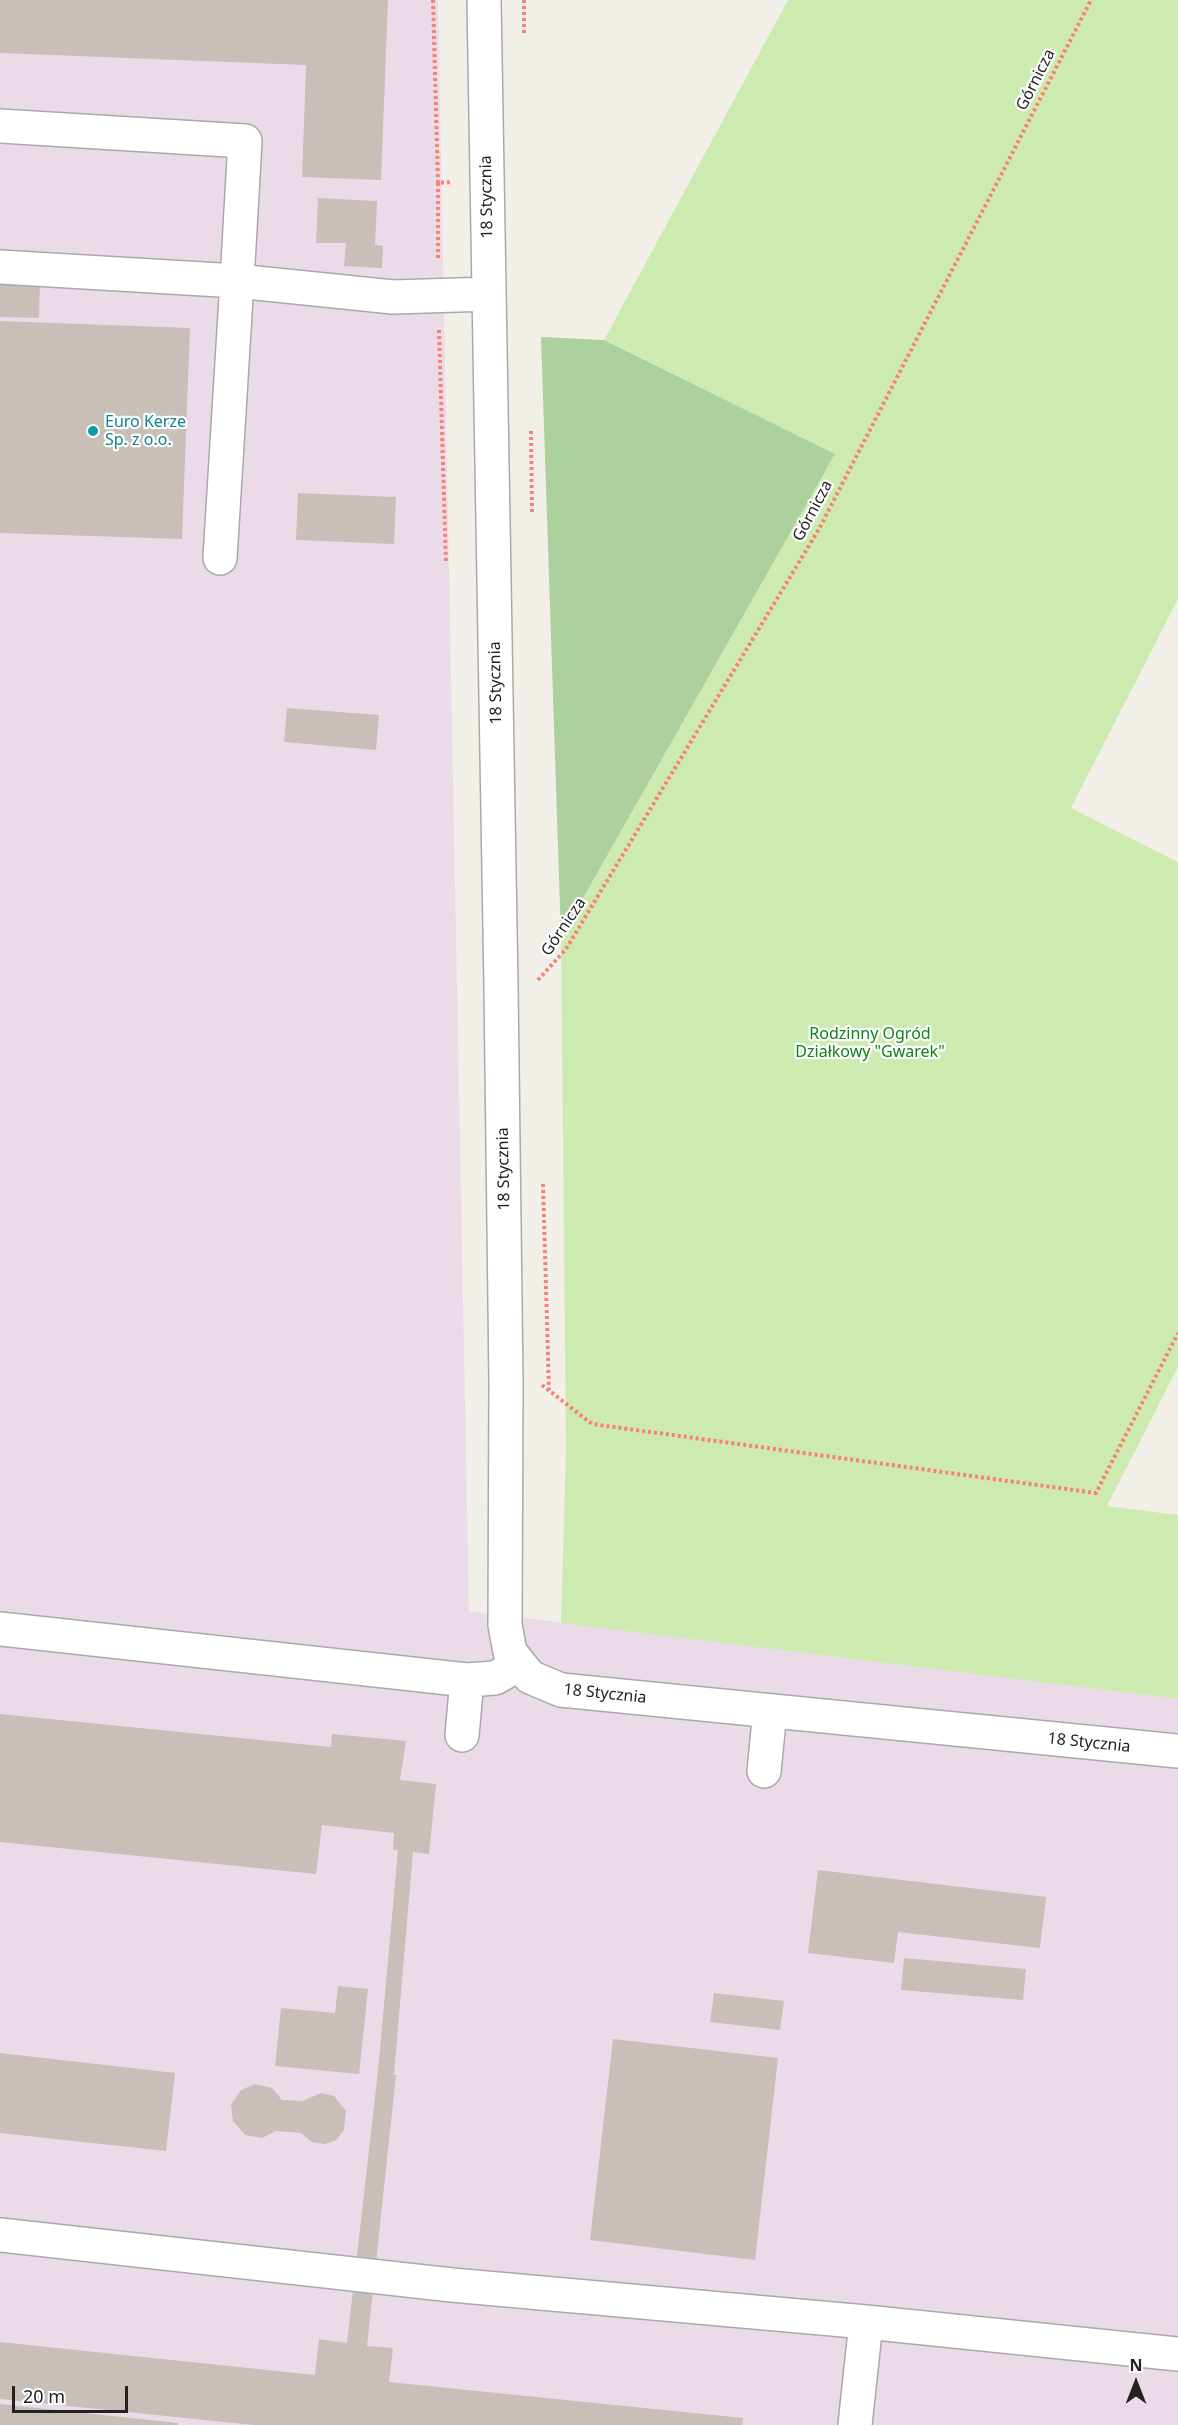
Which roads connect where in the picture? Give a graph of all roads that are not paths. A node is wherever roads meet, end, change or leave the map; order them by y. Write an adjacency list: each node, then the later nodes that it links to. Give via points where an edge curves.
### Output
1 (484, 0): 5 (street, 18 Stycznia)
2 (0, 126): 4 (street, via 245,141)
3 (0, 267): 4 (street)
4 (237, 281): 5 (street, via 393,297); 6 (street)
5 (489, 294): 8 (street, 18 Stycznia, via 506,1383 505,1625 510,1652)
6 (220, 558)
7 (0, 1629): 9 (street)
8 (518, 1665): 9 (street, via 495,1678); 10 (street, 18 Stycznia, via 530,1677 561,1689)
9 (467, 1680): 11 (street)
10 (770, 1711): 12 (street, 18 Stycznia); 13 (street)
11 (462, 1735)
12 (1178, 1751)
13 (764, 1771)
14 (0, 2235): 15 (street, via 440,2284)
15 (866, 2322): 16 (street); 17 (street)
16 (1178, 2354)
17 (855, 2425)

